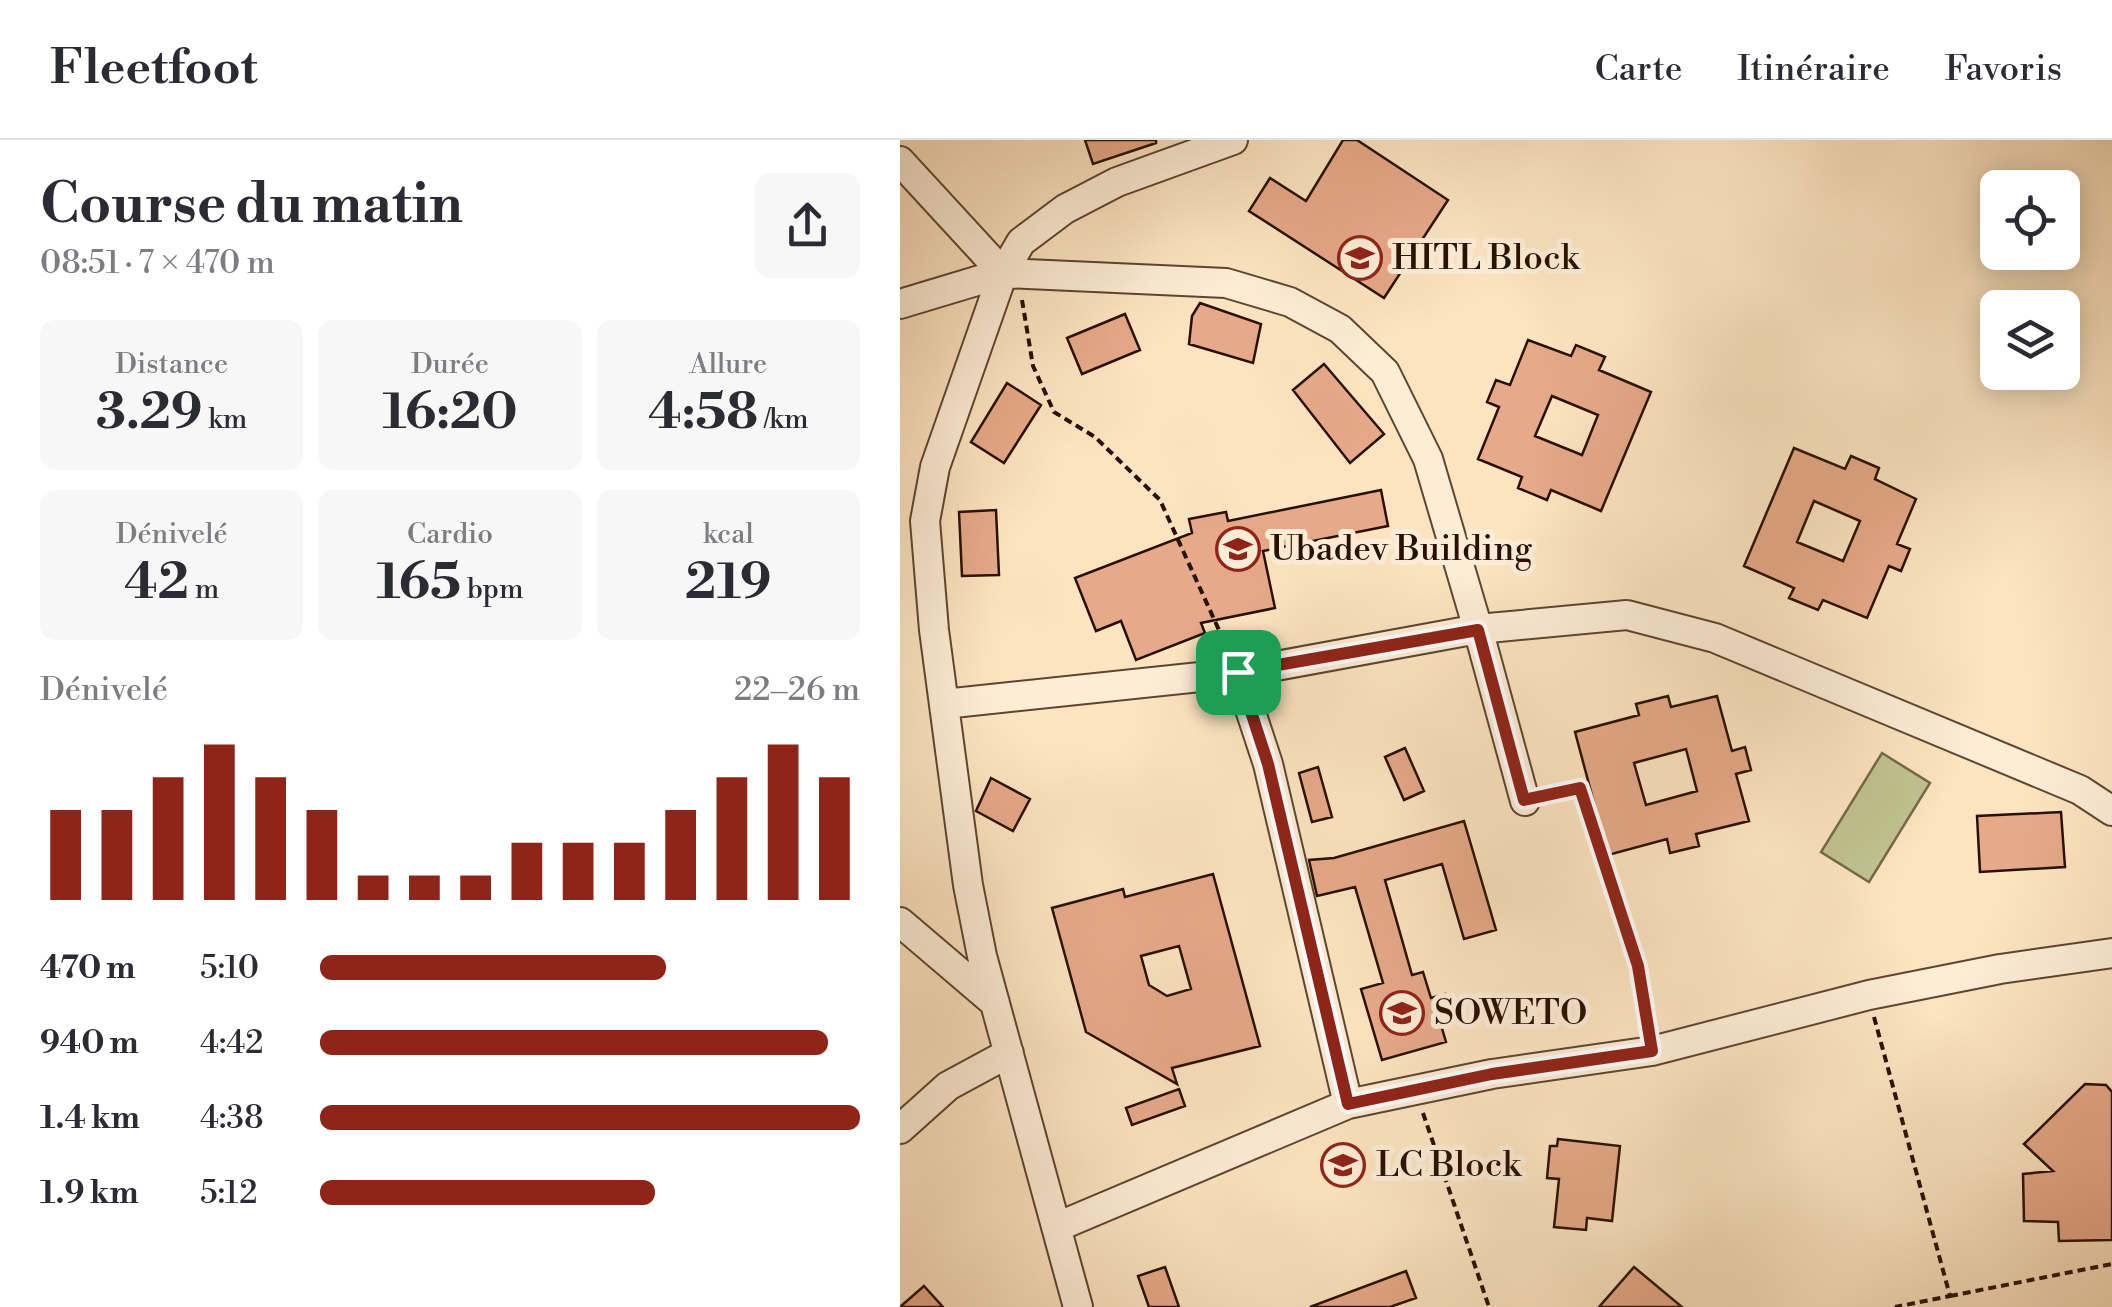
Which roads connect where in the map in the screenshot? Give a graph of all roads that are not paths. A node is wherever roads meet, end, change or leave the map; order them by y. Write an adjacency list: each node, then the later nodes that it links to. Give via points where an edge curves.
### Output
1 (1233, 140): 3 (street, via 1117,182 1065,209 1021,242)
2 (900, 162): 3 (street)
3 (1012, 282): 4 (street); 5 (street, via 1226,284 1290,302 1340,329 1385,372 1428,458); 7 (street, via 935,466 926,521)
4 (900, 304)
5 (1478, 630): 6 (street); 8 (street); 9 (street, via 1628,615 1716,638 2080,790)
6 (1238, 672): 7 (street); 14 (street, via 1268,764)
7 (944, 704): 12 (street, via 968,886)
8 (1524, 800)
9 (2112, 811)
10 (900, 922): 12 (street)
11 (2112, 952): 14 (street, via 1870,995 1652,1051)
12 (996, 1004): 13 (street)
13 (1009, 1054): 15 (street, via 948,1086); 16 (street)
14 (1348, 1104): 16 (street)
15 (900, 1128)
16 (1056, 1227): 17 (street)
17 (1078, 1307)

